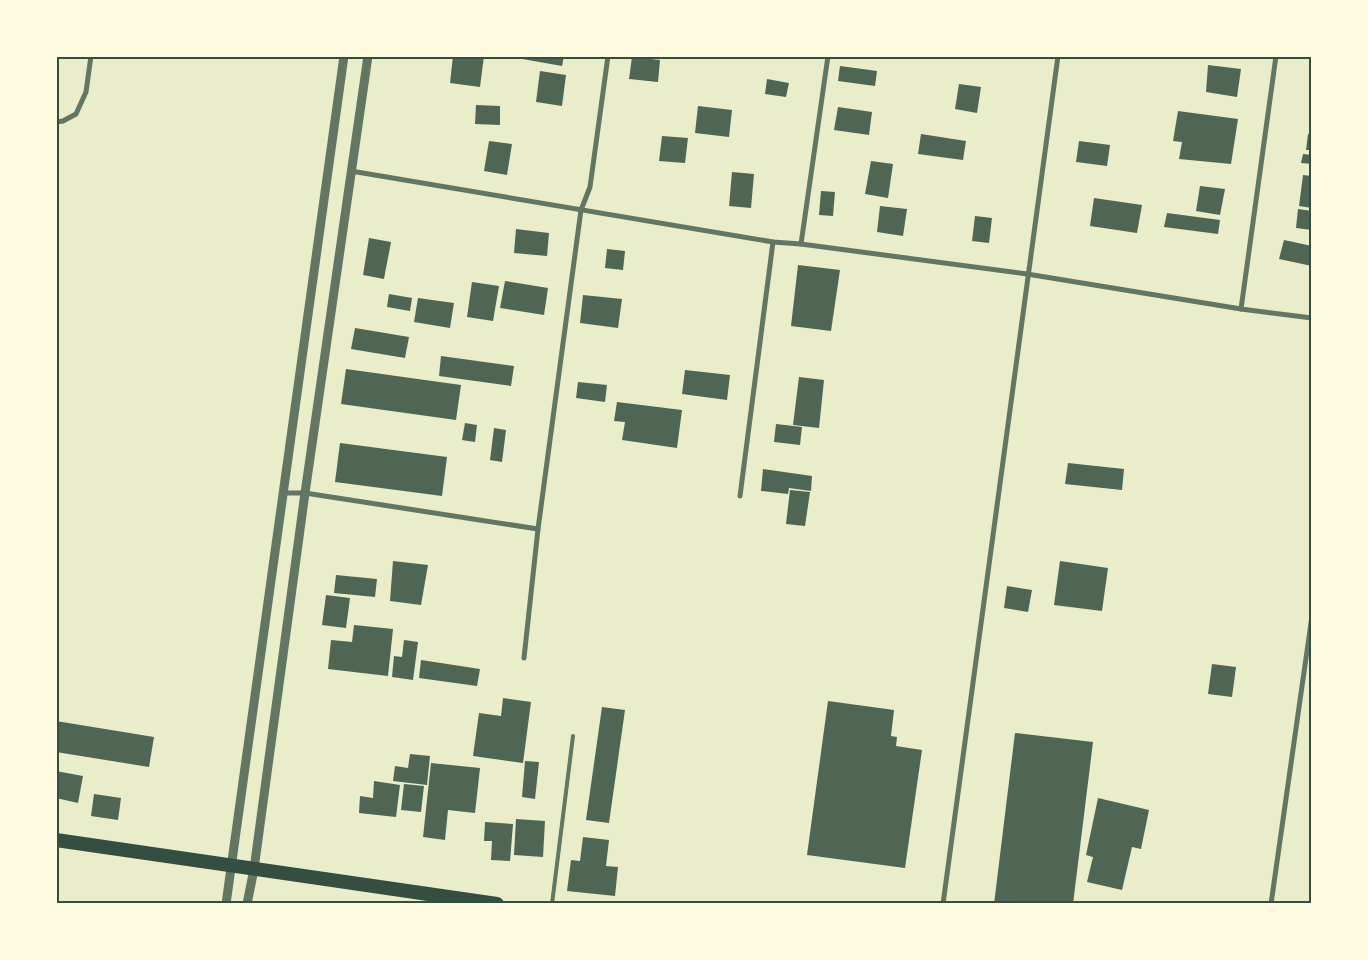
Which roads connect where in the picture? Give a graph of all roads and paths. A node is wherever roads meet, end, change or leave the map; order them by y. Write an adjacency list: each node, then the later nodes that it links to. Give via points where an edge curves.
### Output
1 (91, 56): 8 (street, via 86,92 76,114)
2 (344, 56): 16 (street)
3 (368, 56): 9 (street)
4 (608, 56): 10 (street, via 590,187)
5 (828, 56): 12 (street)
6 (1058, 56): 13 (street)
7 (1276, 56): 14 (street)
8 (56, 122)
9 (351, 171): 10 (street); 17 (street)
10 (581, 210): 11 (street); 19 (street)
11 (773, 242): 12 (street); 18 (street)
12 (801, 244): 13 (street)
13 (1027, 274): 14 (street); 30 (street)
14 (1241, 308): 15 (street)
15 (1312, 318)
16 (283, 493): 17 (street); 24 (street)
17 (305, 493): 19 (street); 25 (street)
18 (740, 496)
19 (538, 529): 21 (street)
20 (1312, 616): 31 (street)
21 (524, 658)
22 (573, 736): 29 (lane)
23 (56, 840): 24 (highway)
24 (232, 865): 25 (highway); 26 (street)
25 (254, 869): 27 (street); 28 (highway)
26 (226, 904)
27 (247, 904)
28 (497, 904)
29 (552, 904)
30 (943, 904)
31 (1271, 904)

